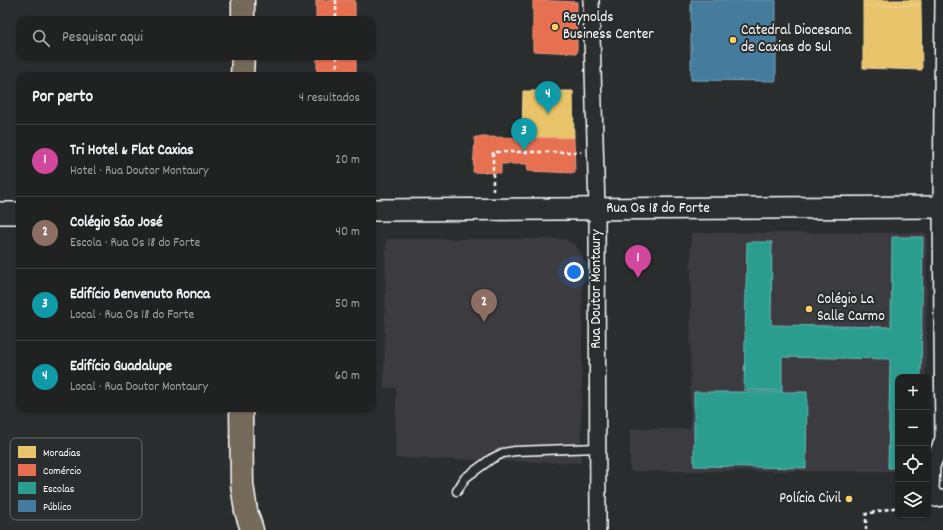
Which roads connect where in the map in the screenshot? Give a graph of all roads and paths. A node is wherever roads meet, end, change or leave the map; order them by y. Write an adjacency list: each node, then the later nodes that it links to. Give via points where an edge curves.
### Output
1 (243, 0): 5 (main road)
2 (336, 0): 6 (path)
3 (591, 0): 11 (street, Rua Doutor Montaury)
4 (942, 0): 12 (street)
5 (243, 16)
6 (336, 16)
7 (243, 60): 9 (main road)
8 (337, 60): 10 (path)
9 (242, 72)
10 (337, 72)
11 (595, 152): 13 (path, via 493,152); 14 (street, Rua Doutor Montaury)
12 (942, 207): 14 (street, Rua Os 18 do Forte); 19 (street)
13 (493, 209): 14 (street, Rua Os 18 do Forte); 15 (street, Rua Os 18 do Forte)
14 (597, 209): 20 (street, Rua Doutor Montaury)
15 (376, 210)
16 (0, 213): 17 (street)
17 (16, 213)
18 (241, 412): 24 (main road, via 242,484)
19 (943, 440): 22 (street, via 932,466 931,490 936,499)
20 (598, 448): 21 (lane, via 515,450 503,453 465,478); 25 (street, Rua Doutor Montaury)
21 (457, 491)
22 (943, 498)
23 (895, 508): 26 (path, via 866,514)
24 (252, 530)
25 (598, 530)
26 (866, 530)

